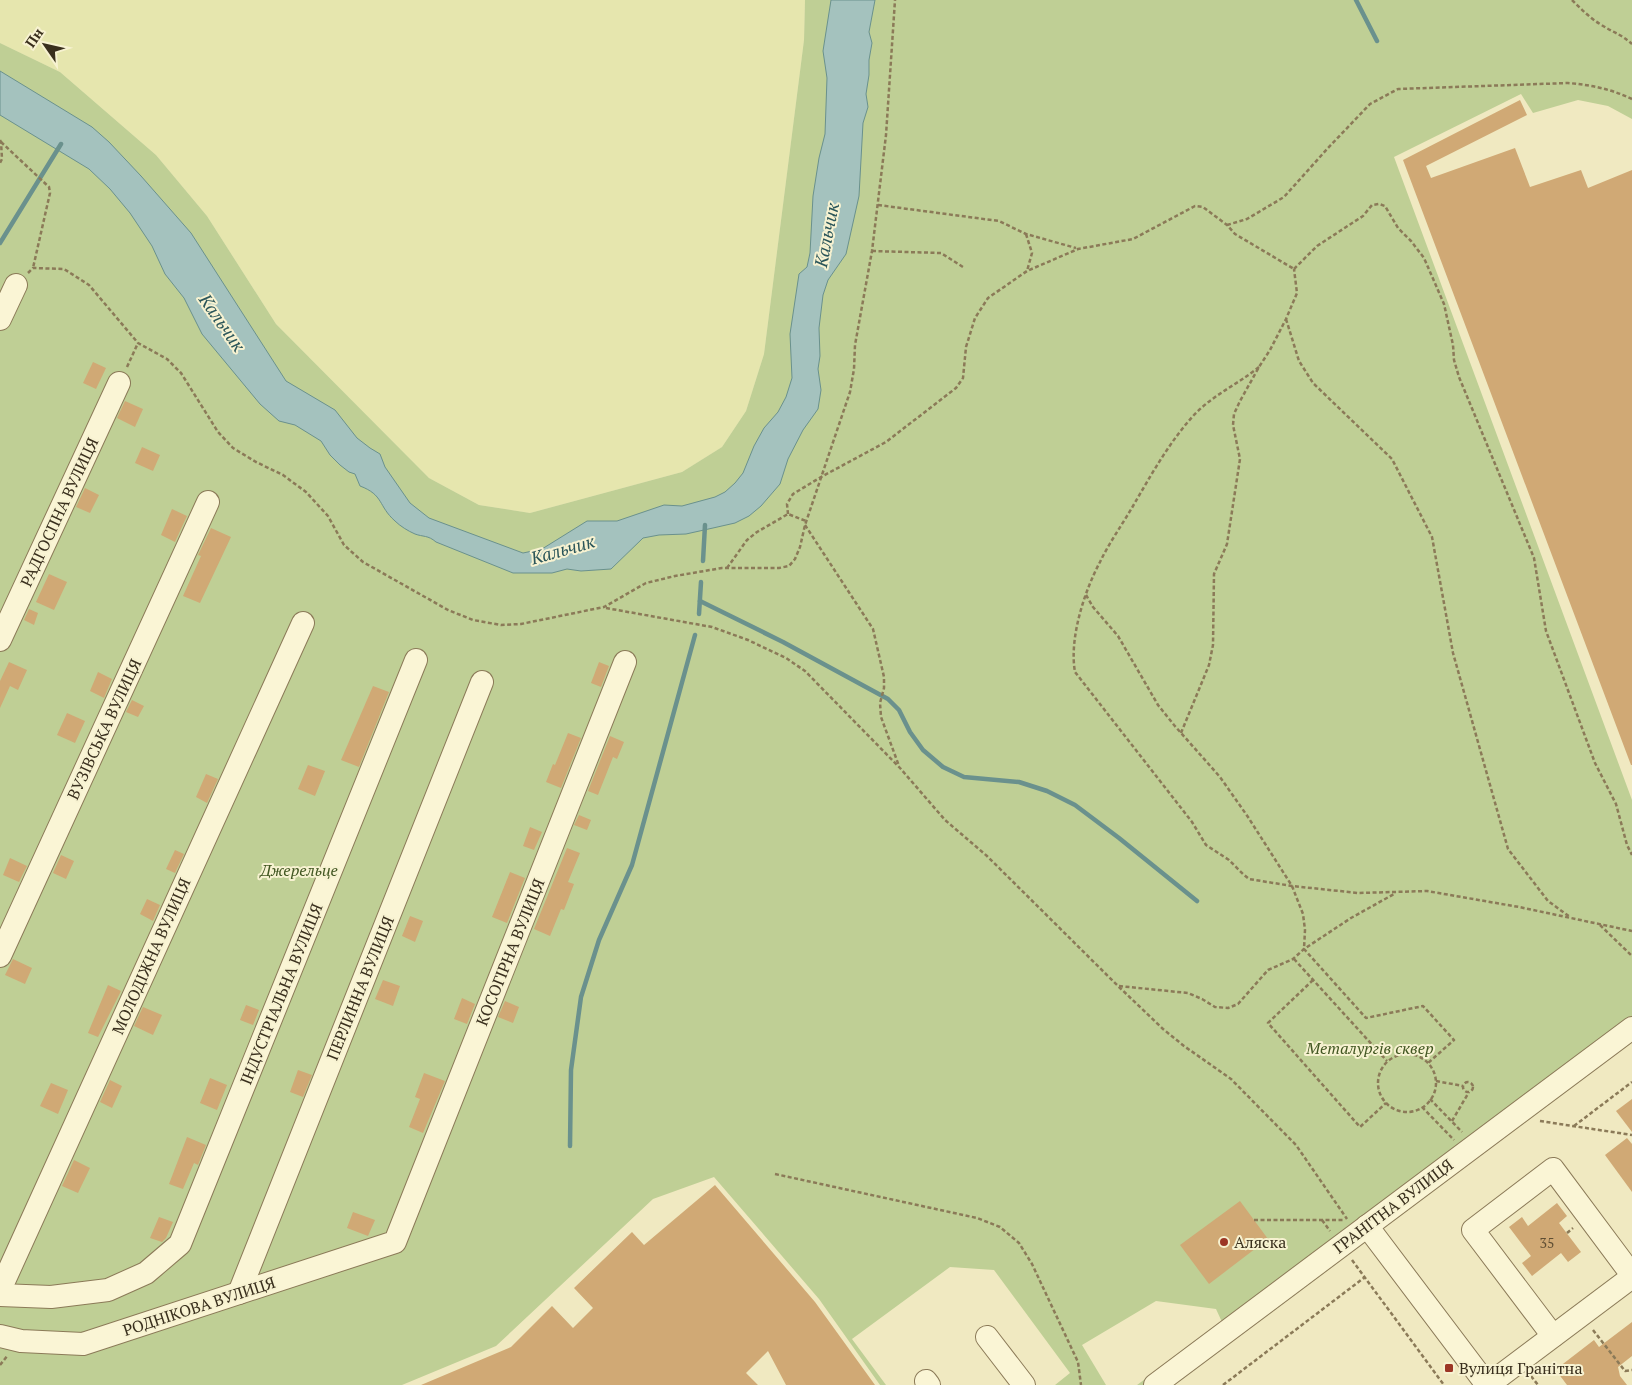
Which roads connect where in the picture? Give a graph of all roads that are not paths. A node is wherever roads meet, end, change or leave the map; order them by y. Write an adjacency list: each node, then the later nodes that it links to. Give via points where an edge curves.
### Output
1 (16, 285): 2 (street)
2 (0, 319)
3 (119, 384): 6 (street, РАДГОСПНА ВУЛИЦЯ)
4 (208, 502): 10 (street, ВУЗІВСЬКА ВУЛИЦЯ)
5 (303, 623): 15 (street, МОЛОДІЖНА ВУЛИЦЯ)
6 (0, 640)
7 (416, 660): 17 (street, ІНДУСТРІАЛЬНА ВУЛИЦЯ, via 180,1244 146,1273 108,1290 51,1297)
8 (625, 662): 13 (street, КОСОГІРНА ВУЛИЦЯ)
9 (482, 682): 16 (street, ПЕРЛИННА ВУЛИЦЯ)
10 (0, 956)
11 (1632, 1028): 12 (street, ГРАНІТНА ВУЛИЦЯ)
12 (1367, 1226): 22 (street, ГРАНІТНА ВУЛИЦЯ); 23 (street)
13 (395, 1242): 16 (street, РОДНІКОВА ВУЛИЦЯ)
14 (1632, 1276): 19 (street); 19 (street, via 1553,1170 1473,1230)
15 (0, 1290)
16 (239, 1293): 18 (street, РОДНІКОВА ВУЛИЦЯ, via 83,1344 21,1341)
17 (0, 1295)
18 (0, 1336)
19 (1553, 1336): 23 (street)
20 (987, 1337): 21 (street)
21 (1024, 1385)
22 (1155, 1385)
23 (1487, 1385)

